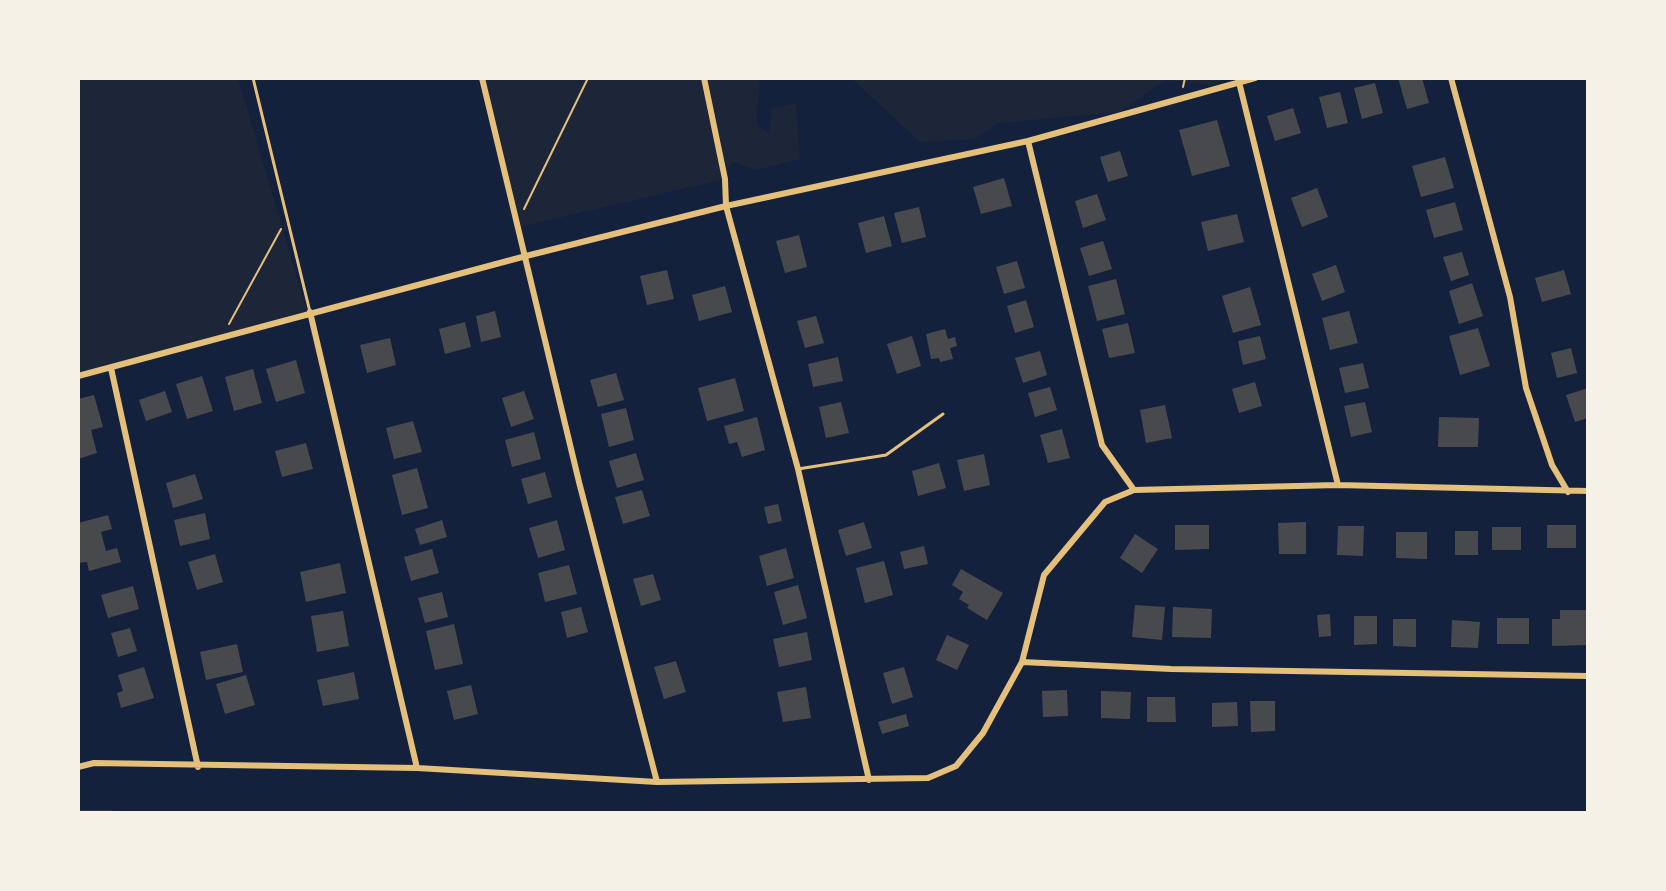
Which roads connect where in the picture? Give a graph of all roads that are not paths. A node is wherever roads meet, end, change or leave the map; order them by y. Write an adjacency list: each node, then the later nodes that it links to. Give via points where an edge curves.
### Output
1 (253, 78): 10 (lane)
2 (482, 78): 9 (street)
3 (704, 78): 8 (street, via 725,179)
4 (1255, 78): 6 (street)
5 (1451, 78): 18 (street, via 1510,297 1526,388 1552,465)
6 (1239, 82): 7 (street); 15 (street)
7 (1028, 141): 8 (street); 16 (street, via 1102,445)
8 (726, 206): 9 (street); 14 (street)
9 (526, 256): 10 (street); 25 (street, via 579,482)
10 (310, 312): 11 (street); 23 (street)
11 (111, 368): 12 (street); 22 (street)
12 (78, 376)
13 (943, 414): 14 (lane, via 886,454)
14 (798, 469): 24 (street)
15 (1338, 485): 16 (street); 18 (street)
16 (1134, 490): 19 (street, via 1105,502 1044,575)
17 (1588, 491): 18 (street)
18 (1568, 492)
19 (1022, 662): 20 (street, via 1182,669); 24 (street, via 983,733 956,766 928,778)
20 (1588, 676)
21 (78, 767): 22 (street, via 94,763)
22 (198, 767): 23 (street)
23 (417, 768): 25 (street)
24 (869, 780): 25 (street)
25 (657, 782)

